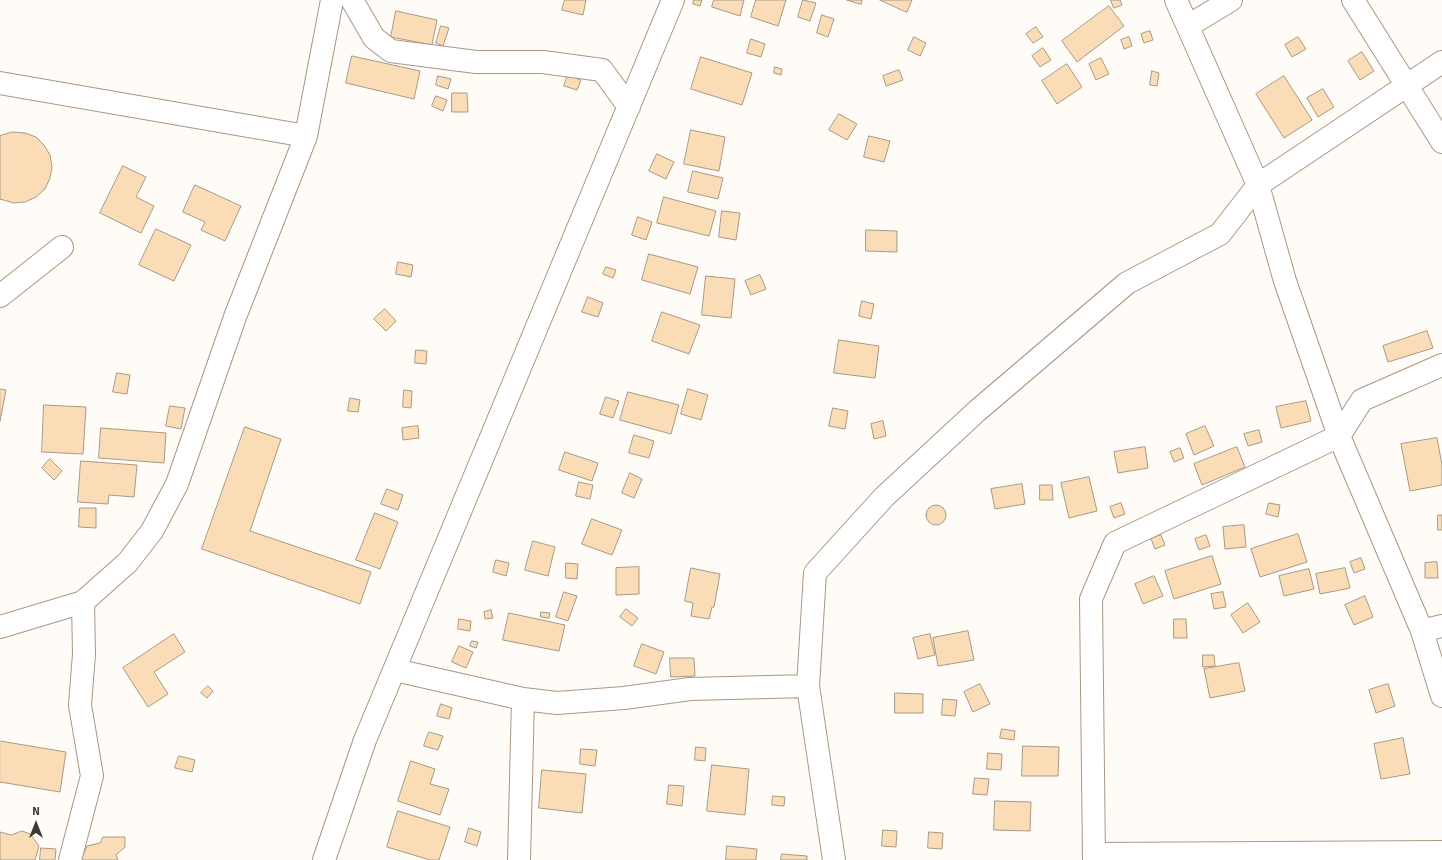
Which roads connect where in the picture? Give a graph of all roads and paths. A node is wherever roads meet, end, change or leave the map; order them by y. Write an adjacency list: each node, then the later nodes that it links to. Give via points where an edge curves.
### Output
1 (332, 0): 12 (street)
2 (352, 0): 11 (street, via 374,38 391,51 476,62 543,62 602,70)
3 (673, 0): 11 (street)
4 (1176, 0): 7 (street)
5 (1231, 0): 7 (street)
6 (1353, 0): 10 (street)
7 (1188, 26): 14 (street)
8 (1442, 62): 10 (street)
9 (0, 83): 12 (street)
10 (1407, 87): 13 (street); 14 (street)
11 (629, 106): 22 (street)
12 (306, 136): 19 (street, via 235,317 177,484 152,531 128,562)
13 (1442, 142)
14 (1258, 185): 18 (street, via 1285,281); 23 (street, via 1220,234 1127,283 976,411 884,497 815,573)
15 (62, 247): 16 (street)
16 (0, 296)
17 (1442, 365): 18 (street, via 1362,400)
18 (1339, 436): 21 (street); 27 (street, via 1115,543 1091,600)
19 (83, 602): 20 (street); 28 (street, via 84,654 80,706 92,776)
20 (0, 627)
21 (1432, 629): 24 (street)
22 (395, 670): 25 (street); 29 (street, via 366,740)
23 (808, 686): 25 (street, via 690,689 624,698 557,703); 31 (street)
24 (1442, 696)
25 (522, 699): 30 (street)
26 (1442, 852): 27 (street)
27 (1094, 857)
28 (70, 860)
29 (324, 860)
30 (519, 860)
31 (834, 860)

